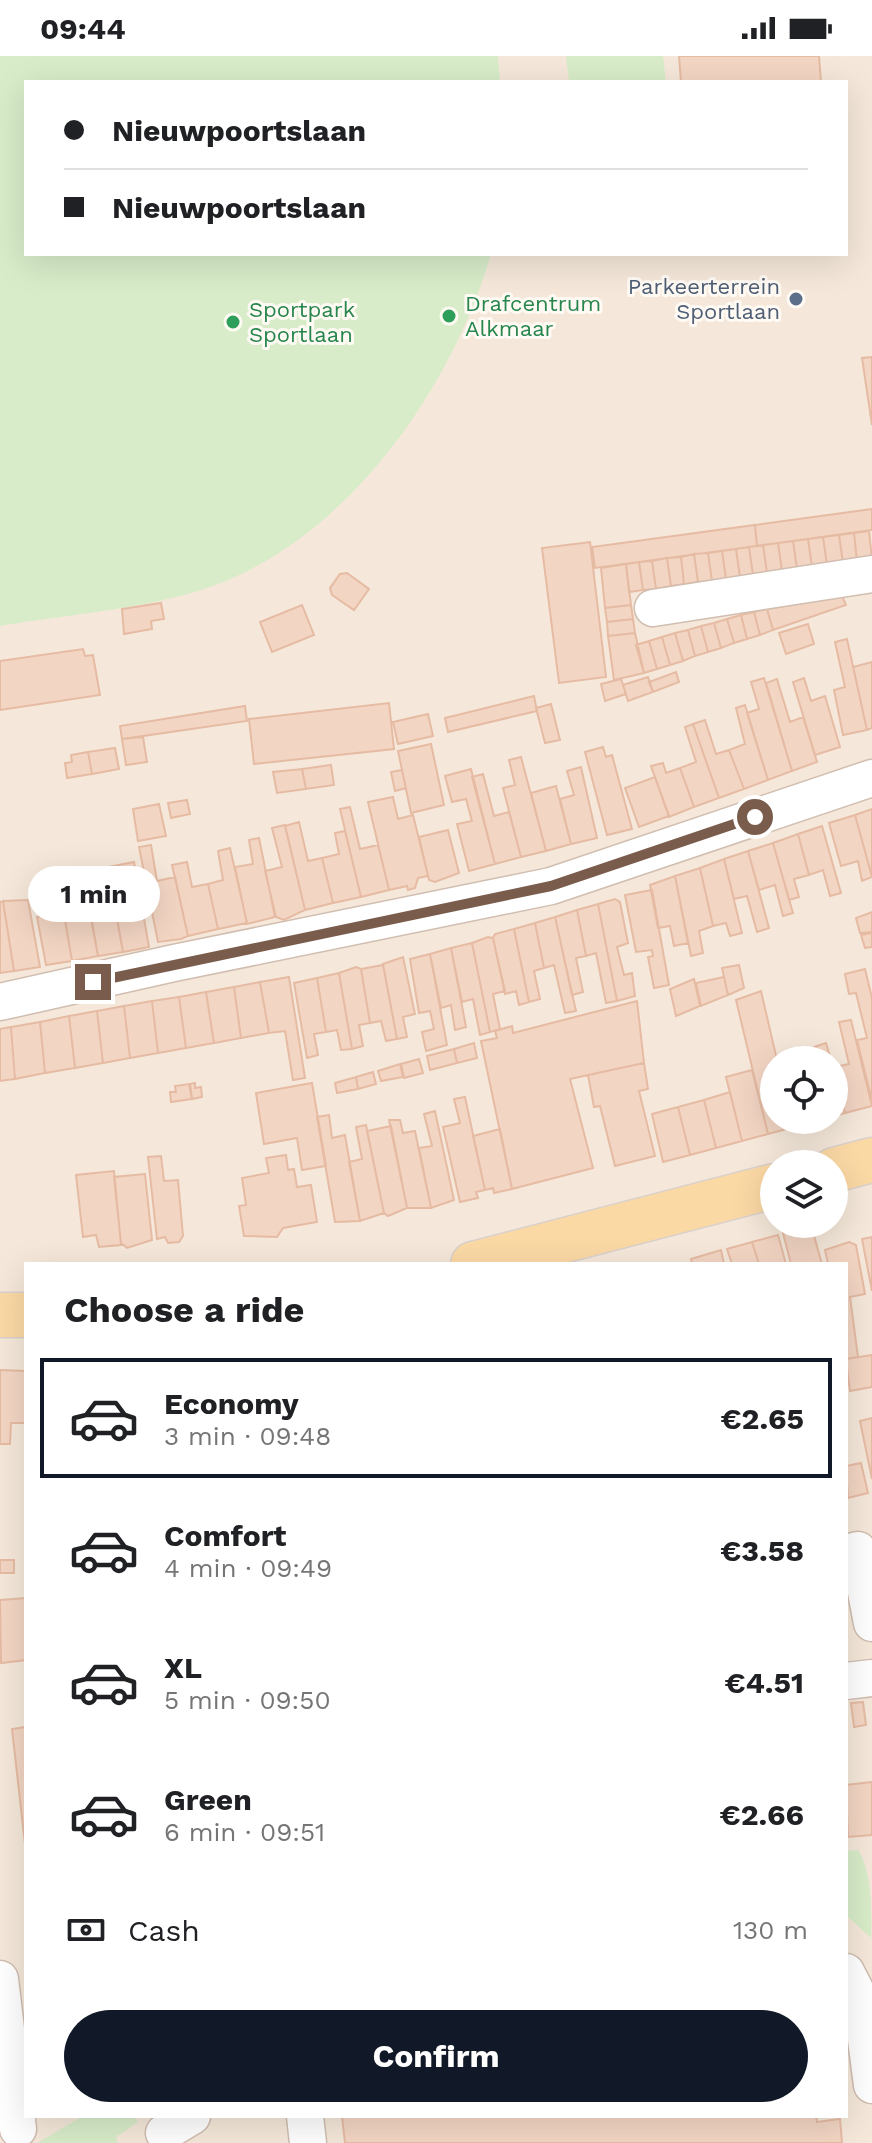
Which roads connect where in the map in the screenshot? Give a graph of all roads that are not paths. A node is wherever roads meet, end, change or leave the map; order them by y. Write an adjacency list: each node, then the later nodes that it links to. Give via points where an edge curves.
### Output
1 (872, 574): 2 (street)
2 (653, 608)
3 (872, 778): 4 (street, via 551,886)
4 (0, 1002)
5 (872, 1160): 6 (main road)
6 (848, 1166)
7 (760, 1190): 8 (main road)
8 (481, 1262)
9 (0, 1315): 10 (main road)
10 (24, 1315)
11 (848, 1552): 12 (street, via 858,1550)
12 (872, 1623)
13 (872, 1678): 14 (street)
14 (848, 1681)
15 (848, 1976): 17 (street, via 861,2001)
16 (0, 1979): 19 (street)
17 (872, 2085)
18 (305, 2118): 20 (street)
19 (22, 2127)
20 (308, 2143)

